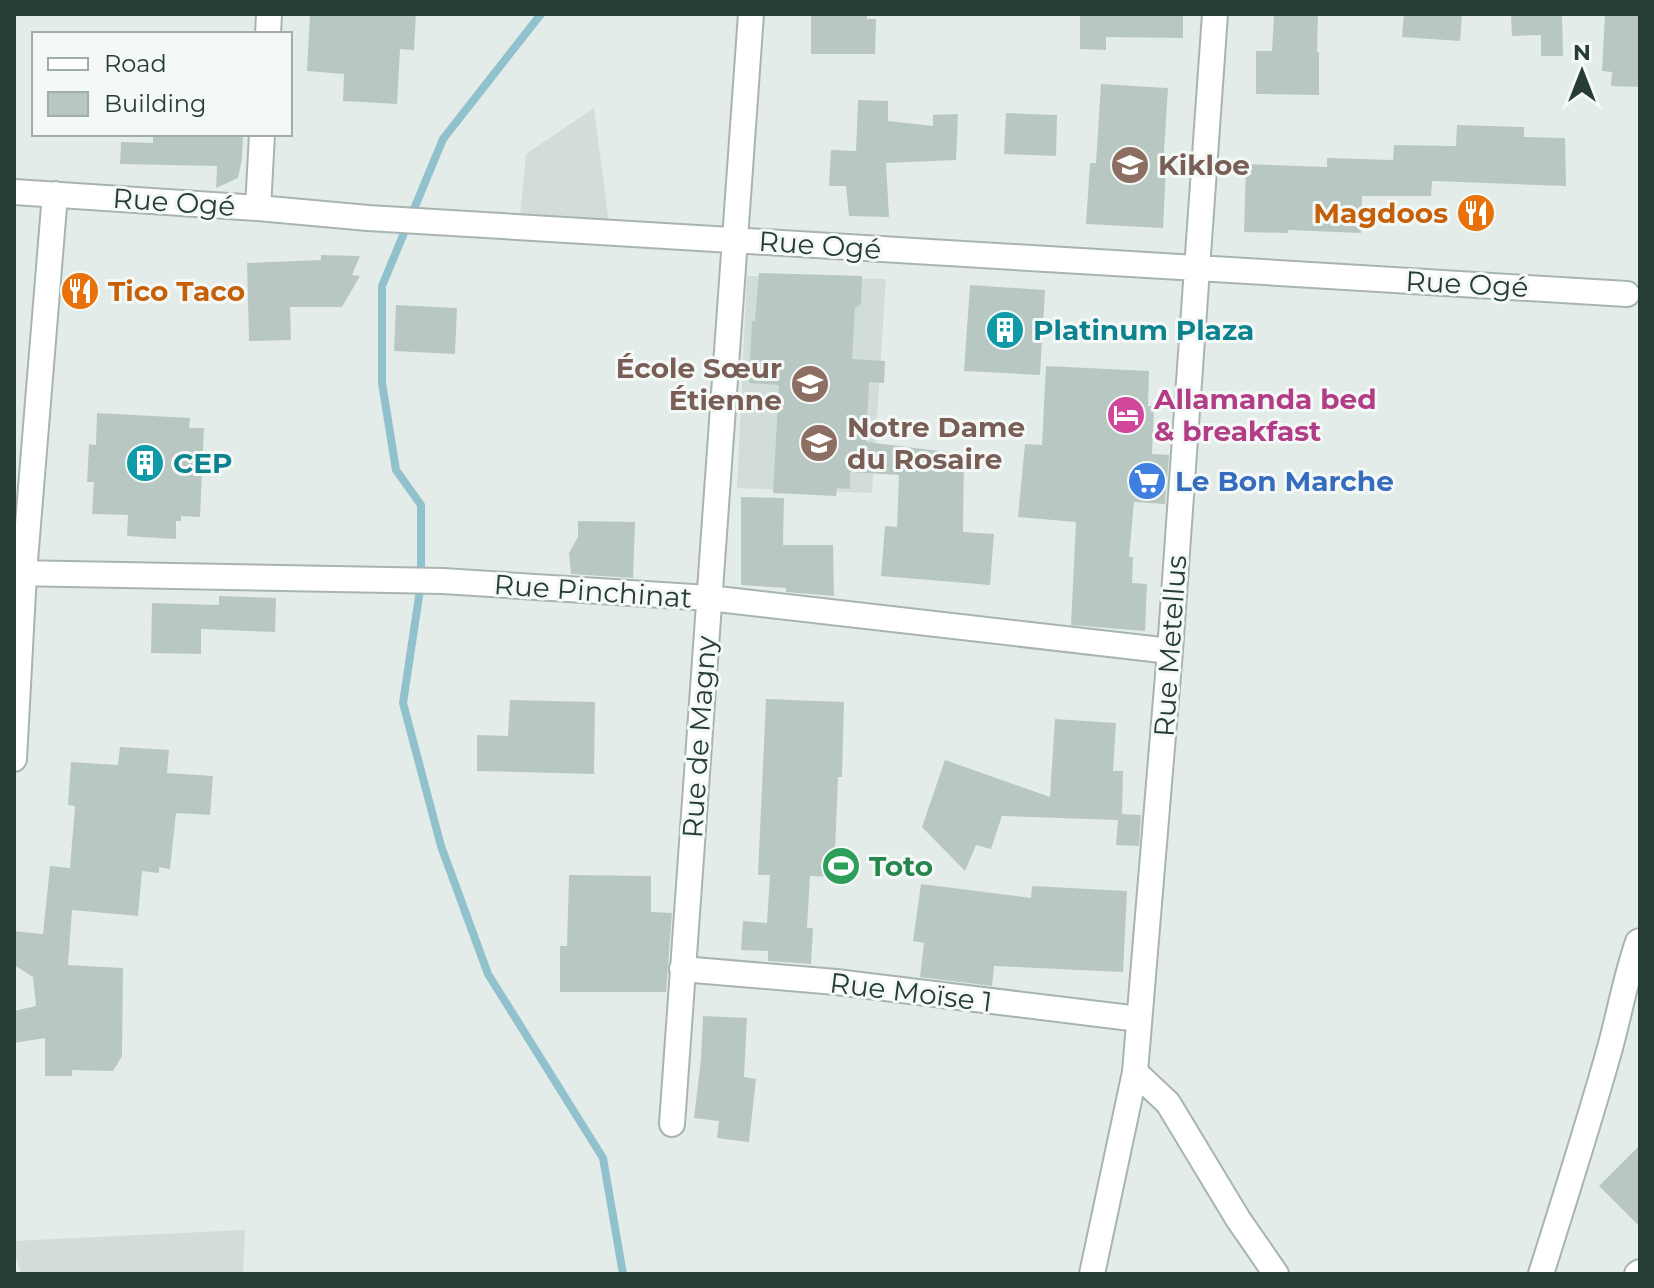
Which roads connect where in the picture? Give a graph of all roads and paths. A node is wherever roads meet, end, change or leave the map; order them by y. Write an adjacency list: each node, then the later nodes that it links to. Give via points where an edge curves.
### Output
1 (751, 14): 7 (street, Rue de Magny)
2 (1215, 14): 8 (street, Rue Metellus)
3 (262, 136): 6 (street)
4 (14, 192): 5 (street, Rue Ogé)
5 (55, 194): 6 (street, Rue Ogé); 10 (street)
6 (258, 208): 7 (street, Rue Ogé)
7 (736, 240): 8 (street, Rue Ogé); 11 (street, Rue de Magny)
8 (1198, 269): 9 (street, Rue Ogé); 12 (street, Rue Metellus)
9 (1627, 294)
10 (19, 573): 11 (street, Rue Pinchinat, via 390,579); 13 (street)
11 (709, 598): 12 (street, Rue Pinchinat); 15 (street, Rue de Magny)
12 (1170, 651): 16 (street, Rue Metellus)
13 (14, 759)
14 (1640, 941): 21 (street)
15 (682, 969): 16 (street, Rue Moïse 1); 18 (street, Rue de Magny)
16 (1139, 1019): 17 (street, Rue Metellus)
17 (1135, 1072): 19 (street, Rue Metellus); 20 (street, via 1168,1103)
18 (672, 1124)
19 (1092, 1274)
20 (1276, 1274)
21 (1541, 1274)

